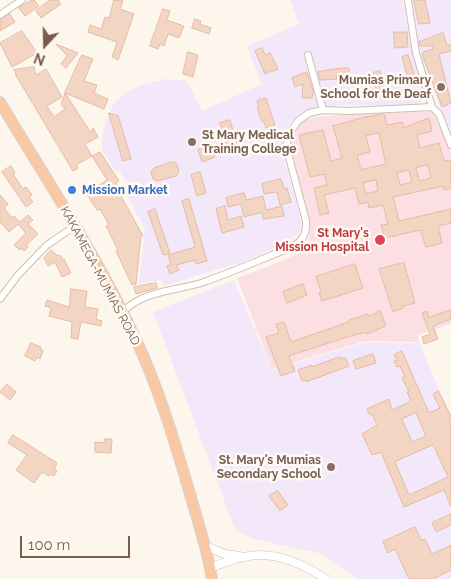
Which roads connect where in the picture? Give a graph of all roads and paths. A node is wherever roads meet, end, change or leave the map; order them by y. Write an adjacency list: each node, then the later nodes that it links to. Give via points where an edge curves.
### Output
1 (22, 0): 3 (street)
2 (408, 0): 6 (street, via 416,52)
3 (0, 15)
4 (308, 55): 7 (street)
5 (0, 102): 9 (highway, KAKAMEGA-MUMIAS ROAD)
6 (432, 107): 7 (street); 8 (street, via 439,114)
7 (323, 110): 11 (street, via 309,113 298,121 287,141 287,154 306,221 306,233 299,242 205,282 136,301)
8 (451, 145)
9 (75, 226): 10 (street, via 47,245 18,274); 11 (highway, KAKAMEGA-MUMIAS ROAD)
10 (0, 299)
11 (122, 312): 12 (highway, KAKAMEGA-MUMIAS ROAD, via 161,402)
12 (205, 546): 13 (street); 14 (highway, KAKAMEGA-MUMIAS ROAD)
13 (242, 557): 14 (street); 16 (street, via 277,557 309,568)
14 (210, 568): 15 (highway, KAKAMEGA-MUMIAS ROAD)
15 (212, 579)
16 (326, 579)

